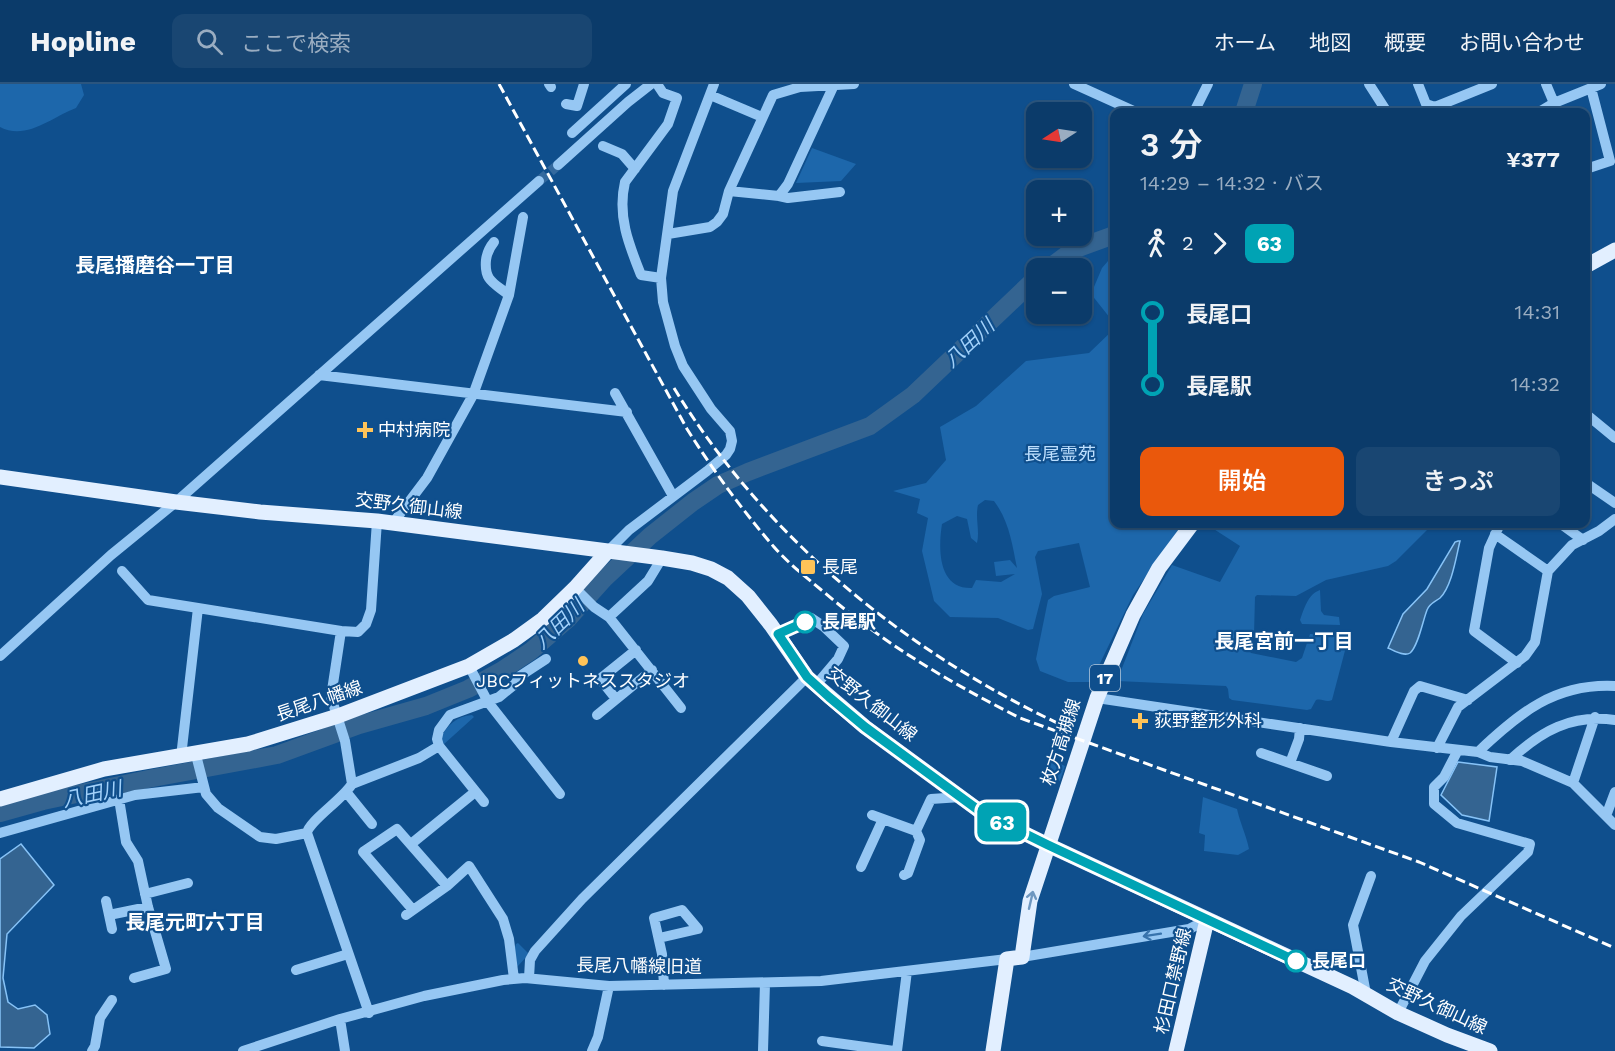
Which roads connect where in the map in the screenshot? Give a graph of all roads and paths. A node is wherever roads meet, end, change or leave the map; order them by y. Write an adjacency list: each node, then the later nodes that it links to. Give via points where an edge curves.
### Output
1 (584, 84): 16 (street)
2 (628, 84): 15 (street); 23 (street)
3 (651, 84): 15 (street)
4 (657, 84): 29 (street, via 663,93 677,98 668,124)
5 (854, 84): 12 (street)
6 (1074, 84): 19 (street)
7 (1208, 84): 20 (street)
8 (1369, 84): 21 (street)
9 (1418, 84): 10 (street, via 1426,104 1435,107)
10 (1492, 84)
11 (1546, 84): 17 (street)
12 (834, 85): 24 (street, via 800,87 773,95); 33 (street)
13 (1596, 86): 17 (street); 28 (street, via 1610,161)
14 (712, 89): 24 (street); 35 (street, via 673,191)
15 (640, 92): 27 (street)
16 (580, 96): 18 (street, via 578,105); 23 (street)
17 (1554, 103): 22 (street)
18 (566, 104)
19 (1127, 108)
20 (1196, 108)
21 (1384, 108)
22 (1546, 108)
23 (594, 112): 25 (street)
24 (762, 117): 31 (street)
25 (572, 133)
26 (603, 146): 29 (street, via 622,154)
27 (558, 165)
28 (1590, 168)
29 (635, 169): 39 (street, via 622,193 627,242 641,275)
30 (539, 182): 41 (street)
31 (729, 191): 33 (street); 35 (street, via 723,214 710,227)
32 (840, 192): 33 (street)
33 (779, 196)
34 (524, 217): 40 (street)
35 (668, 234): 39 (street)
36 (494, 242): 40 (street, via 488,250 485,272)
37 (1612, 255): 38 (main road)
38 (1590, 264)
39 (661, 278): 49 (street, via 668,325 683,366 730,431 732,441 726,455)
40 (509, 295): 43 (street)
41 (319, 375): 43 (street); 50 (street)
42 (615, 393): 44 (street)
43 (473, 395): 44 (street); 54 (street, via 427,478)
44 (627, 411): 49 (street)
45 (1590, 417): 46 (street)
46 (1615, 438)
47 (0, 477): 50 (main road, 交野久御山線)
48 (1590, 486): 51 (street)
49 (673, 496): 59 (street, via 629,530)
50 (176, 502): 53 (main road, 交野久御山線); 69 (street)
51 (1615, 503)
52 (1615, 519): 58 (street)
53 (377, 521): 54 (main road, 交野久御山線); 66 (street, via 366,624 358,632)
54 (393, 523): 59 (main road, 交野久御山線)
55 (1189, 528): 76 (main road, 枚方高槻線 / 17, via 1159,568 1133,615)
56 (1566, 528): 58 (street)
57 (1497, 529): 62 (street); 71 (street, via 1474,630)
58 (1583, 540): 62 (street, via 1572,545)
59 (614, 552): 60 (main road, 交野久御山線); 63 (main road, 長尾八幡線)
60 (658, 557): 65 (street, via 648,581); 67 (main road, 交野久御山線, via 692,563 728,579 748,596)
61 (122, 571): 64 (street, via 148,600)
62 (1548, 571): 71 (street, via 1535,642)
63 (577, 590): 65 (street); 72 (main road, 長尾八幡線, via 514,640)
64 (198, 608): 66 (street); 92 (street)
65 (609, 617): 68 (street)
66 (341, 631): 83 (street, via 331,697)
67 (778, 634): 74 (main road, 交野久御山線); 74 (street, via 811,618 844,646 838,659)
68 (636, 650): 73 (street); 77 (street, via 600,679)
69 (0, 656)
70 (546, 659): 79 (street)
71 (1517, 663): 78 (street)
72 (469, 666): 79 (street); 83 (main road, 長尾八幡線)
73 (652, 670): 77 (street); 80 (street)
74 (811, 681): 102 (main road, 交野久御山線, via 865,727); 131 (street, via 578,903 535,951)
75 (1615, 686): 90 (street, via 1586,686 1546,699 1509,723)
76 (1096, 698): 85 (street); 113 (main road, 枚方高槻線 / 17)
77 (616, 699): 81 (street)
78 (1468, 700): 86 (street, via 1420,686 1414,691); 88 (street, via 1458,707)
79 (488, 702): 87 (street, via 450,715 439,730); 101 (street)
80 (681, 708)
81 (597, 715)
82 (1595, 717): 84 (street); 93 (street, via 1555,727); 96 (street)
83 (339, 719): 92 (main road, 長尾八幡線); 98 (street)
84 (1615, 720)
85 (1300, 728): 86 (street); 94 (street)
86 (1391, 742): 88 (street)
87 (439, 746): 98 (street); 99 (street)
88 (1437, 748): 89 (street)
89 (1458, 750): 90 (street); 139 (street, via 1434,787 1434,804 1457,823 1530,844 1528,852 1461,916 1425,961)
90 (1478, 752): 93 (street)
91 (1261, 753): 94 (street)
92 (192, 758): 97 (street); 103 (main road, 長尾八幡線, via 104,769)
93 (1510, 760): 96 (street, via 1522,761)
94 (1290, 763): 95 (street)
95 (1327, 776)
96 (1573, 783): 106 (street)
97 (203, 785): 104 (street); 111 (street, via 218,808 260,837 276,839)
98 (349, 788): 107 (street); 111 (street, via 308,826)
99 (475, 792): 105 (street); 112 (street)
100 (1615, 792): 106 (street)
101 (560, 794)
102 (962, 797): 109 (street, via 931,799); 113 (main road, 交野久御山線, via 981,812)
103 (0, 799)
104 (119, 799): 110 (street); 119 (street, via 126,842 138,861)
105 (484, 802)
106 (1606, 816): 108 (street)
107 (372, 824)
108 (1615, 825)
109 (916, 831): 114 (street, via 877,817); 115 (street, via 920,840)
110 (0, 833)
111 (307, 833): 126 (street)
112 (411, 844): 118 (street); 118 (street, via 397,829 363,852 410,912)
113 (1048, 845): 123 (main road, 交野久御山線); 127 (main road, 枚方高槻線 / 17, one-way to 113)
114 (861, 867)
115 (904, 875)
116 (1371, 876): 136 (street, via 1353,926)
117 (188, 884): 119 (street)
118 (447, 886): 132 (street, via 470,866 502,919)
119 (145, 894): 121 (street)
120 (106, 901): 122 (street)
121 (148, 907): 122 (street); 130 (street, via 166,969)
122 (109, 915): 124 (street)
123 (1207, 920): 127 (street, 長尾八幡線旧道, one-way to 127, via 1189,929); 136 (main road, 交野久御山線); 149 (main road, 杉田口禁野線)
124 (112, 929)
125 (660, 938): 134 (street)
126 (348, 954): 128 (street); 138 (street)
127 (1015, 958): 129 (street, 長尾八幡線旧道); 148 (main road, 枚方高槻線 / 17)
128 (296, 970)
129 (907, 971): 133 (street, 長尾八幡線旧道); 147 (street)
130 (134, 978)
131 (529, 978): 132 (street, 長尾八幡線旧道); 135 (street, 長尾八幡線旧道)
132 (514, 979): 138 (street, 長尾八幡線旧道, via 424,996)
133 (765, 983): 134 (street, 長尾八幡線旧道); 146 (street)
134 (664, 985): 135 (street, 長尾八幡線旧道)
135 (609, 986): 145 (street)
136 (1366, 994): 139 (main road, 交野久御山線)
137 (112, 1000): 142 (street, via 100,1018)
138 (369, 1012): 140 (street, 長尾八幡線旧道)
139 (1398, 1013): 150 (main road, 交野久御山線)
140 (340, 1019): 143 (street, 長尾八幡線旧道); 144 (street)
141 (822, 1041): 147 (street)
142 (92, 1051)
143 (243, 1051)
144 (345, 1051)
145 (592, 1051)
146 (762, 1051)
147 (895, 1051)
148 (993, 1051)
149 (1176, 1051)
150 (1490, 1051)

